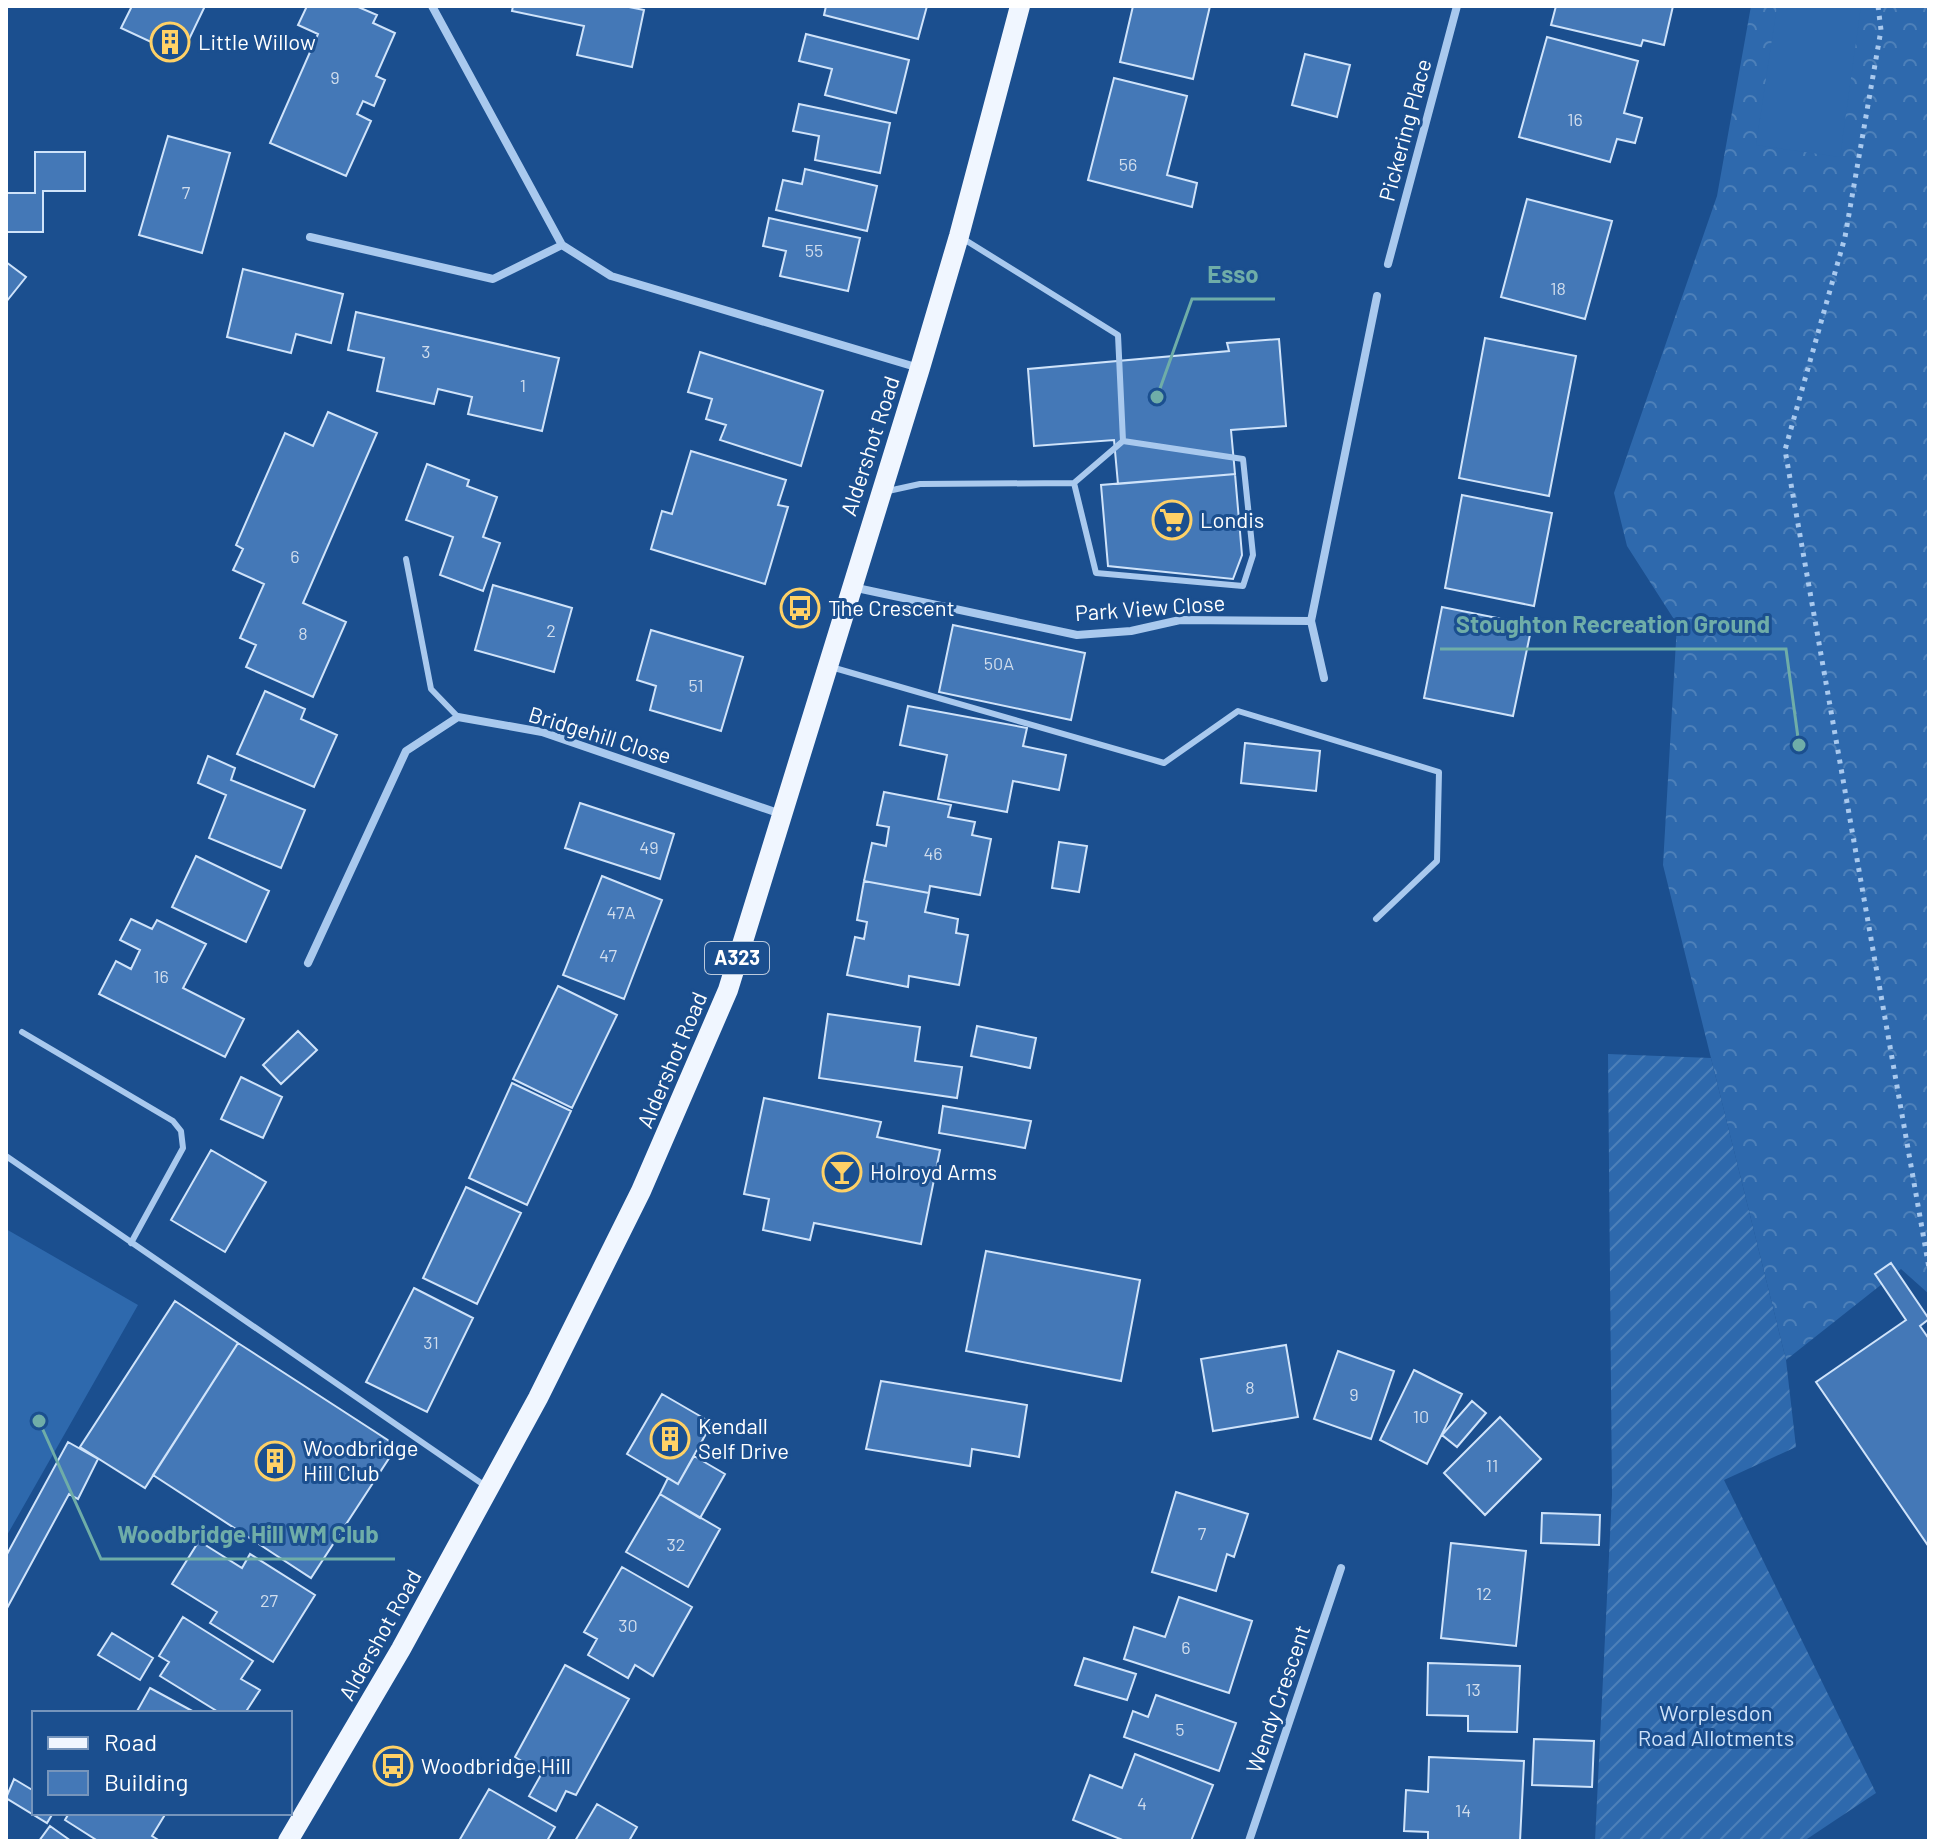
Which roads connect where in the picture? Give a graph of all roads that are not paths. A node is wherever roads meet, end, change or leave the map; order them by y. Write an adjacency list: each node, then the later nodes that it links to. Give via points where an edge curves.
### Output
1 (432, 6): 6 (street)
2 (1020, 6): 4 (main road, Aldershot Road / A323)
3 (1457, 6): 7 (street, Pickering Place)
4 (959, 236): 9 (main road, Aldershot Road / A323); 10 (lane, via 1118,335)
5 (310, 237): 6 (street, via 493,279)
6 (562, 245): 9 (street, via 611,276)
7 (1388, 264)
8 (1377, 296): 15 (street)
9 (920, 368): 12 (main road, Aldershot Road / A323)
10 (1123, 441): 11 (lane); 11 (lane, via 1243,459 1253,555 1243,586 1096,573)
11 (1074, 483): 12 (lane, via 920,484)
12 (879, 493): 14 (main road, Aldershot Road / A323)
13 (406, 559): 18 (lane, via 431,689)
14 (851, 587): 15 (street, Park View Close, via 1077,635 1180,620); 16 (main road, Aldershot Road / A323)
15 (1311, 621): 17 (street)
16 (828, 666): 19 (main road, Aldershot Road / A323); 20 (lane, via 1164,763 1238,711 1439,772 1437,861)
17 (1324, 678)
18 (458, 717): 19 (street, Bridgehill Close, via 542,732); 21 (street, via 406,751)
19 (781, 814): 25 (main road, Aldershot Road / A323, via 728,990 685,1092 604,1267)
20 (1376, 919)
21 (308, 963)
22 (22, 1032): 24 (lane, via 173,1121 181,1131 183,1148)
23 (6, 1156): 24 (lane)
24 (131, 1243): 25 (lane)
25 (489, 1488): 27 (main road, Aldershot Road / A323)
26 (1341, 1568): 28 (street, Wendy Crescent)
27 (288, 1841)
28 (1249, 1841)

